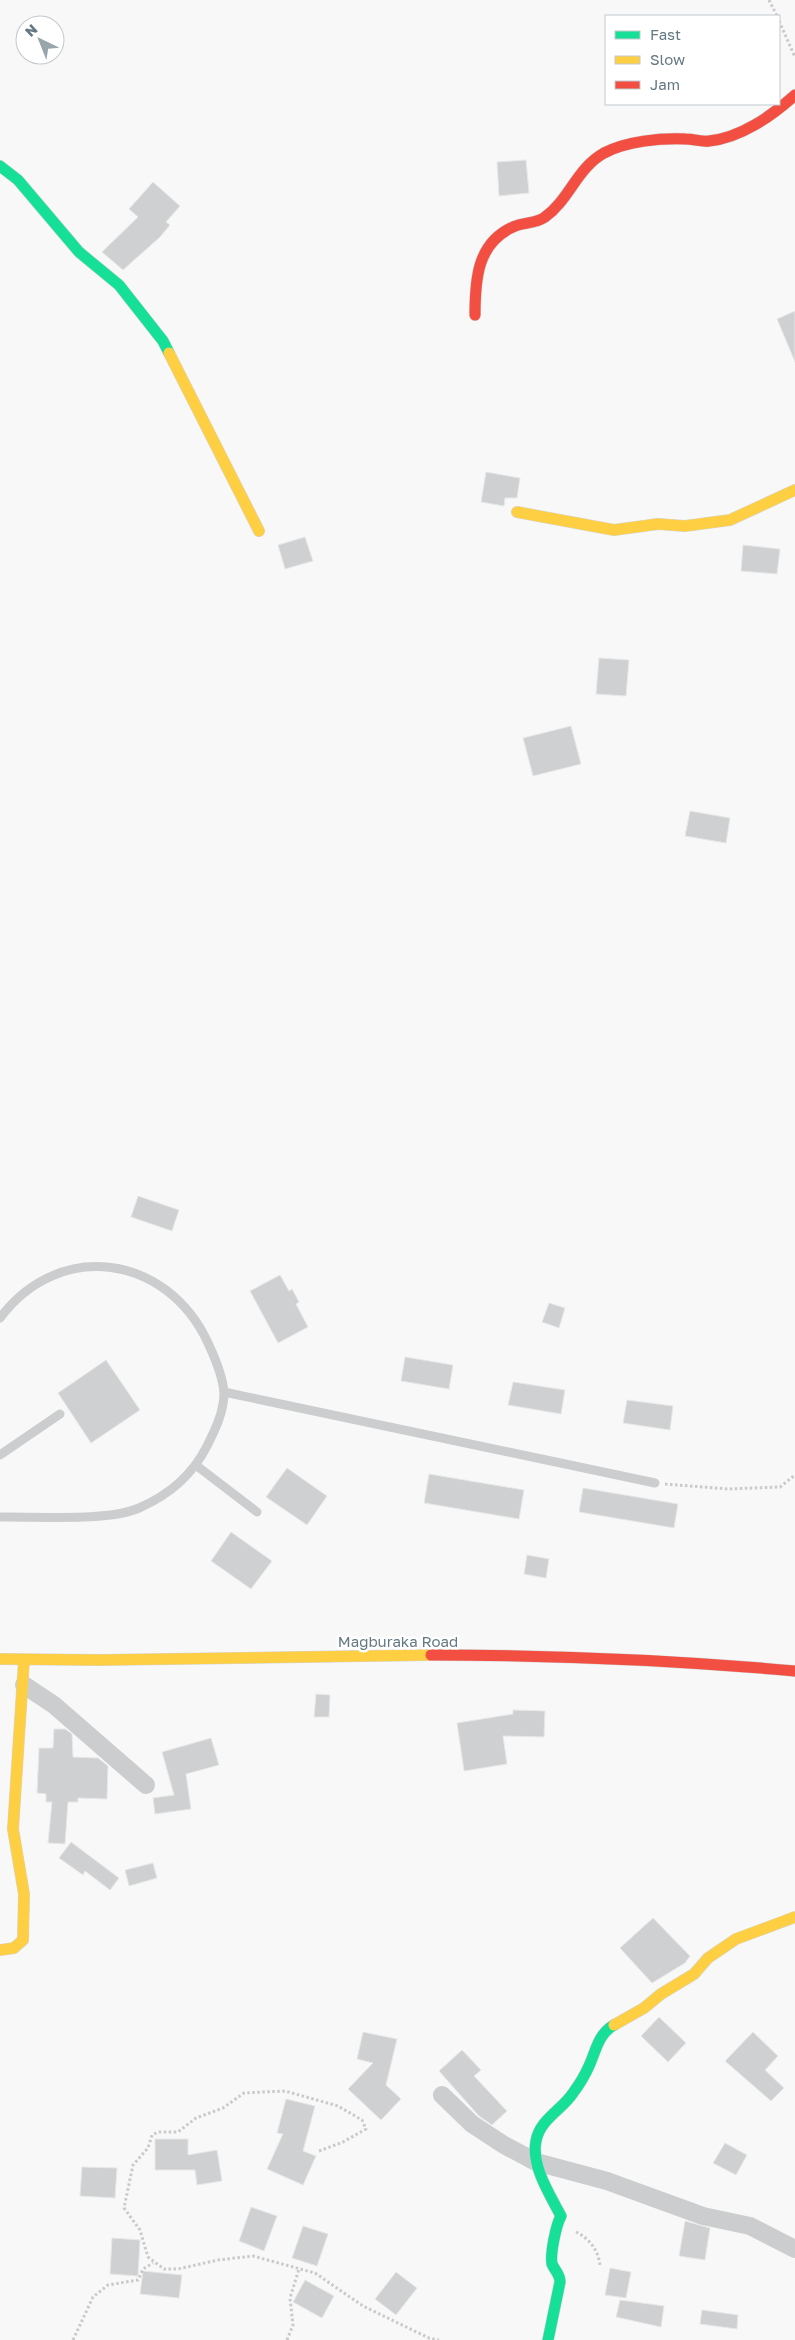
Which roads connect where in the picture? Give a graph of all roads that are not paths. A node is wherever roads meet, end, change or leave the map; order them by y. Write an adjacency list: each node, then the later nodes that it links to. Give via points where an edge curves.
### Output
1 (795, 95): 3 (street, via 727,138 620,146 589,163 558,207 542,220 514,226 494,236 483,255 475,282)
2 (0, 166): 6 (street, via 18,180 80,252 119,285 163,342)
3 (475, 315)
4 (795, 490): 5 (street, via 730,520 685,526 658,524 614,530)
5 (518, 512)
6 (259, 531)
7 (0, 1318): 8 (lane, via 12,1301 36,1284 74,1268 117,1267 155,1282 182,1304 201,1328 216,1360)
8 (224, 1392): 11 (lane, via 221,1414); 12 (lane)
9 (60, 1414): 10 (lane)
10 (0, 1456)
11 (197, 1466): 13 (lane); 14 (lane, via 172,1490 139,1508 115,1515)
12 (656, 1483)
13 (257, 1512)
14 (0, 1517)
15 (0, 1659): 16 (street, Magburaka Road)
16 (24, 1660): 17 (street, Magburaka Road, via 586,1655); 18 (street)
17 (795, 1671)
18 (24, 1685): 19 (street, via 54,1705); 21 (street, via 13,1829 24,1894 23,1940 14,1948)
19 (146, 1785)
20 (795, 1917): 23 (street, via 736,1939 708,1958 694,1974 607,2029 572,2095 545,2122 536,2141)
21 (0, 1950)
22 (442, 2095): 23 (street, via 472,2124)
23 (536, 2162): 24 (street, via 607,2181 703,2216 750,2226); 25 (street, via 562,2216 556,2223 552,2263 561,2288)
24 (795, 2249)
25 (548, 2340)

